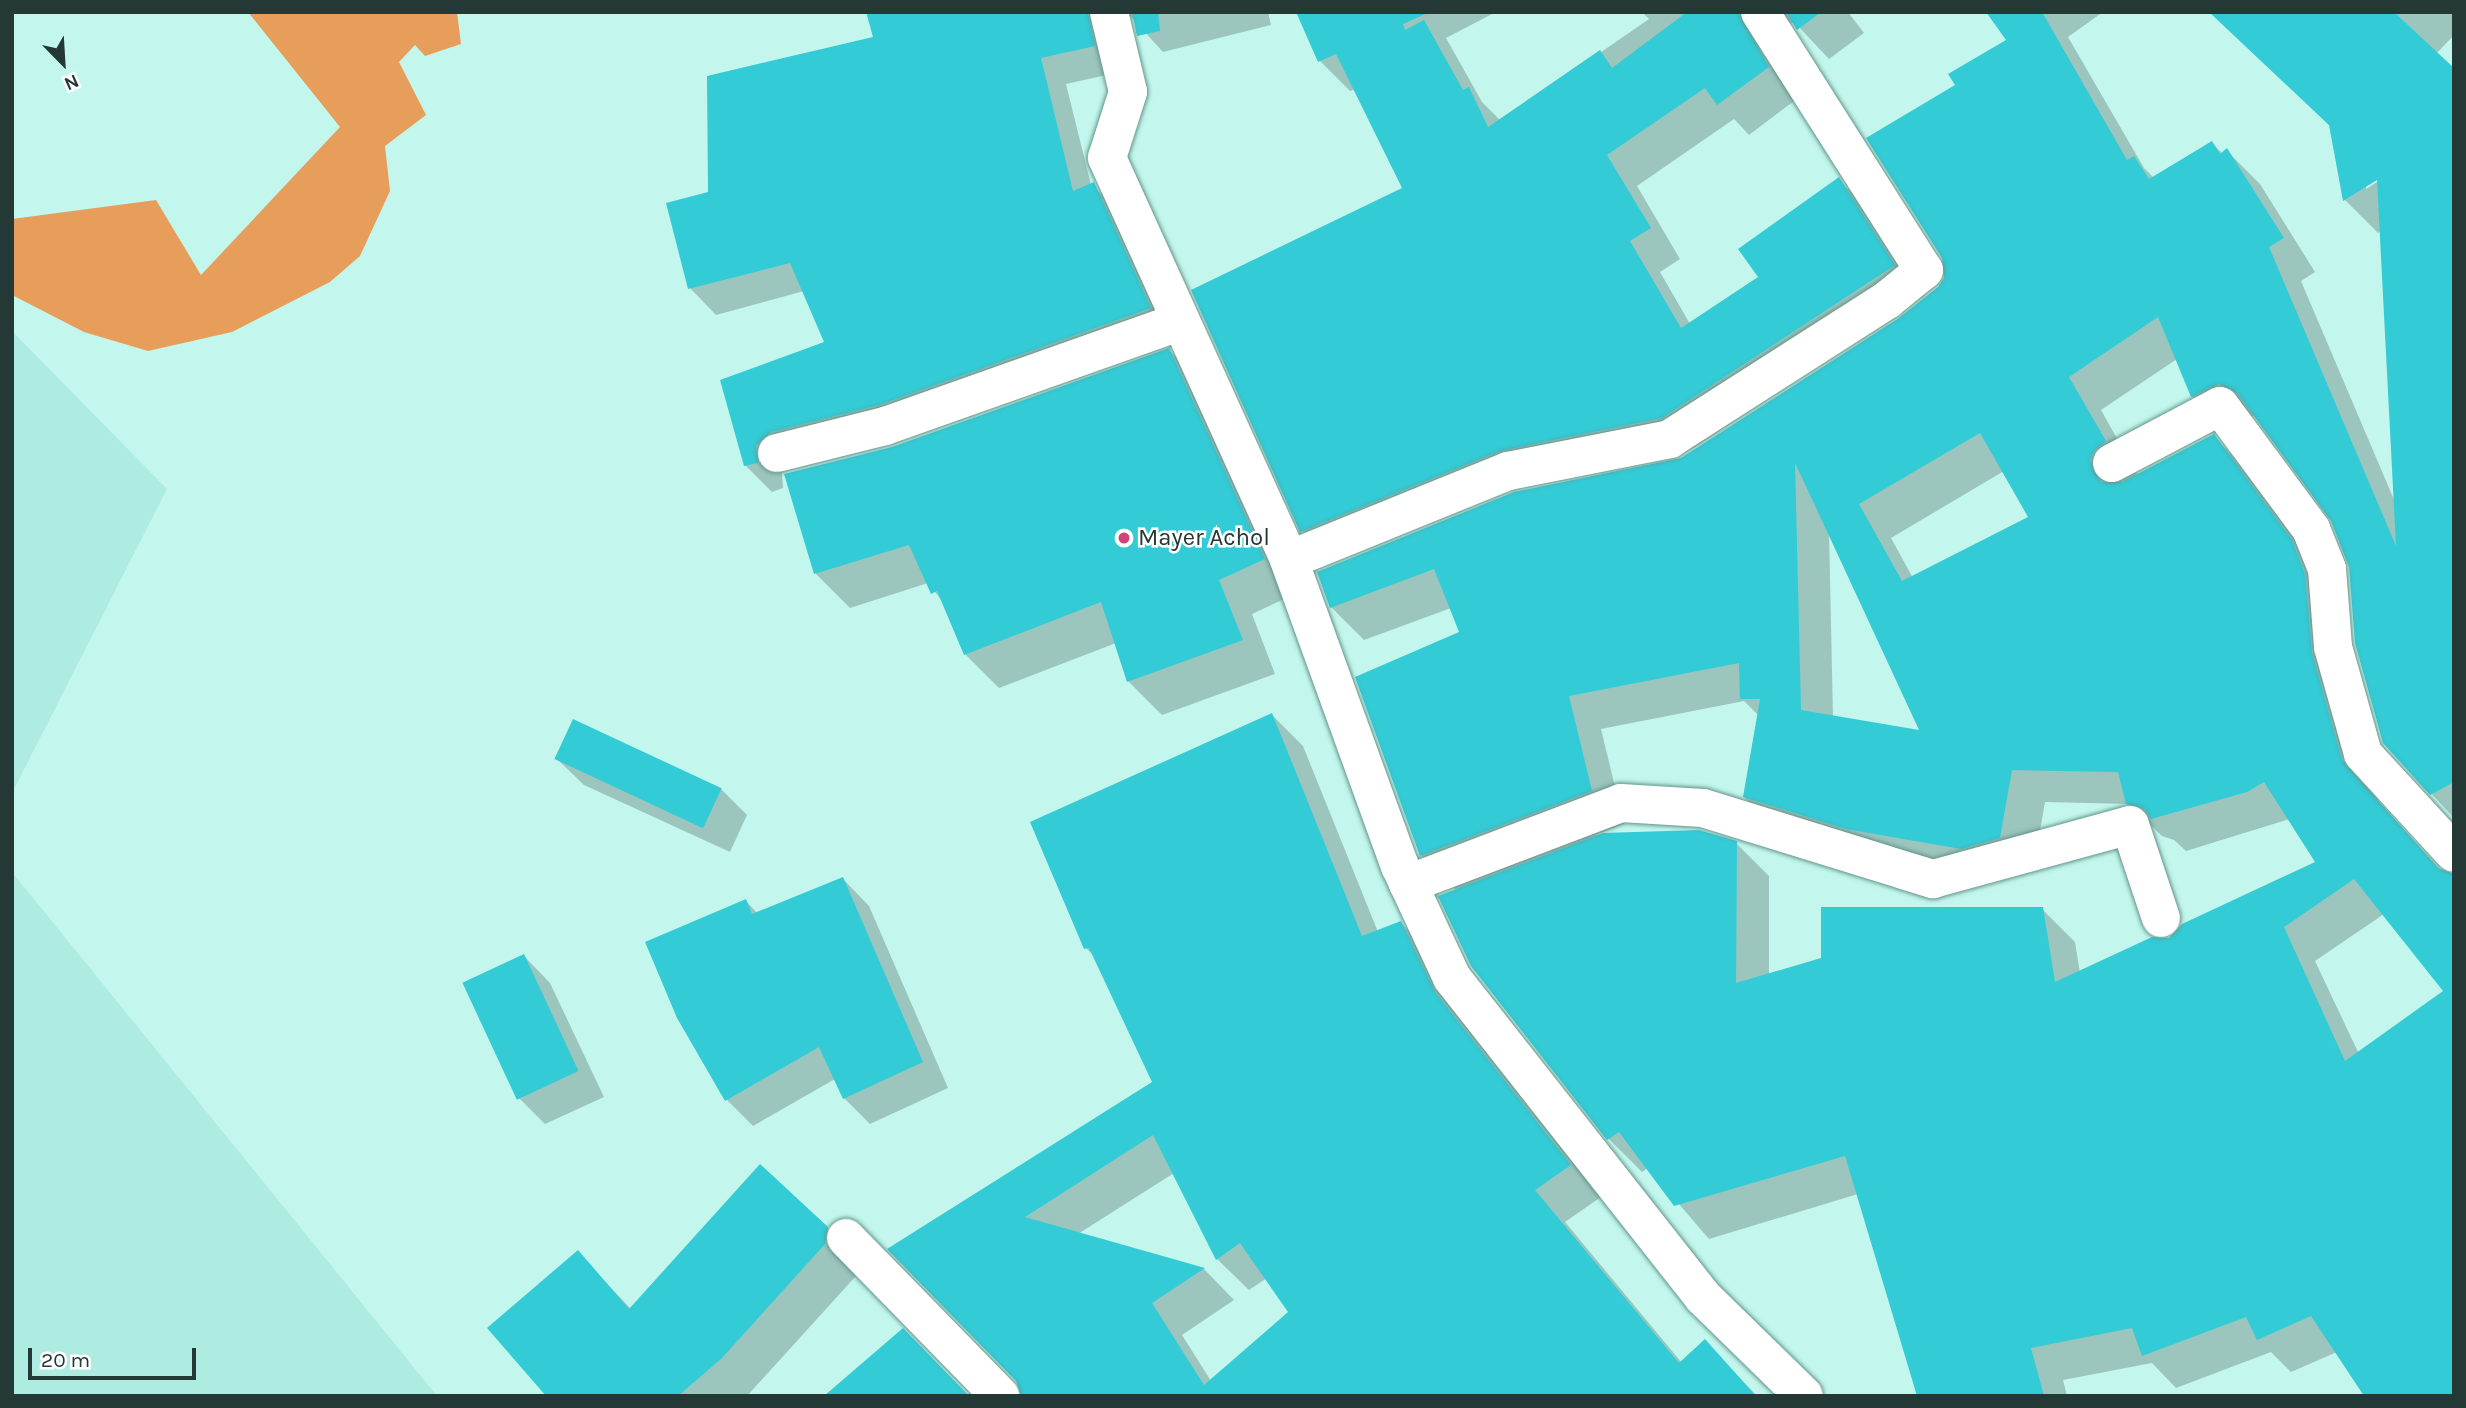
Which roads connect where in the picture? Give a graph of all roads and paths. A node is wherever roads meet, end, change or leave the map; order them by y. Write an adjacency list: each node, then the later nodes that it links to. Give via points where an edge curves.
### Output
1 (1109, 12): 3 (street, via 1128,92 1107,158)
2 (1760, 12): 6 (street, via 1924,270 1887,300 1670,439 1508,471)
3 (1178, 322): 4 (street, via 885,426); 6 (street)
4 (777, 453)
5 (2112, 463): 7 (street, via 2220,406 2315,539 2327,569 2333,647 2363,754)
6 (1289, 560): 8 (street)
7 (2454, 853)
8 (1408, 884): 9 (street, via 1621,803 1703,807 1933,879 2130,825); 12 (street, via 1452,978 1703,1297)
9 (2161, 918)
10 (845, 1238): 11 (street)
11 (1000, 1396)
12 (1804, 1396)

